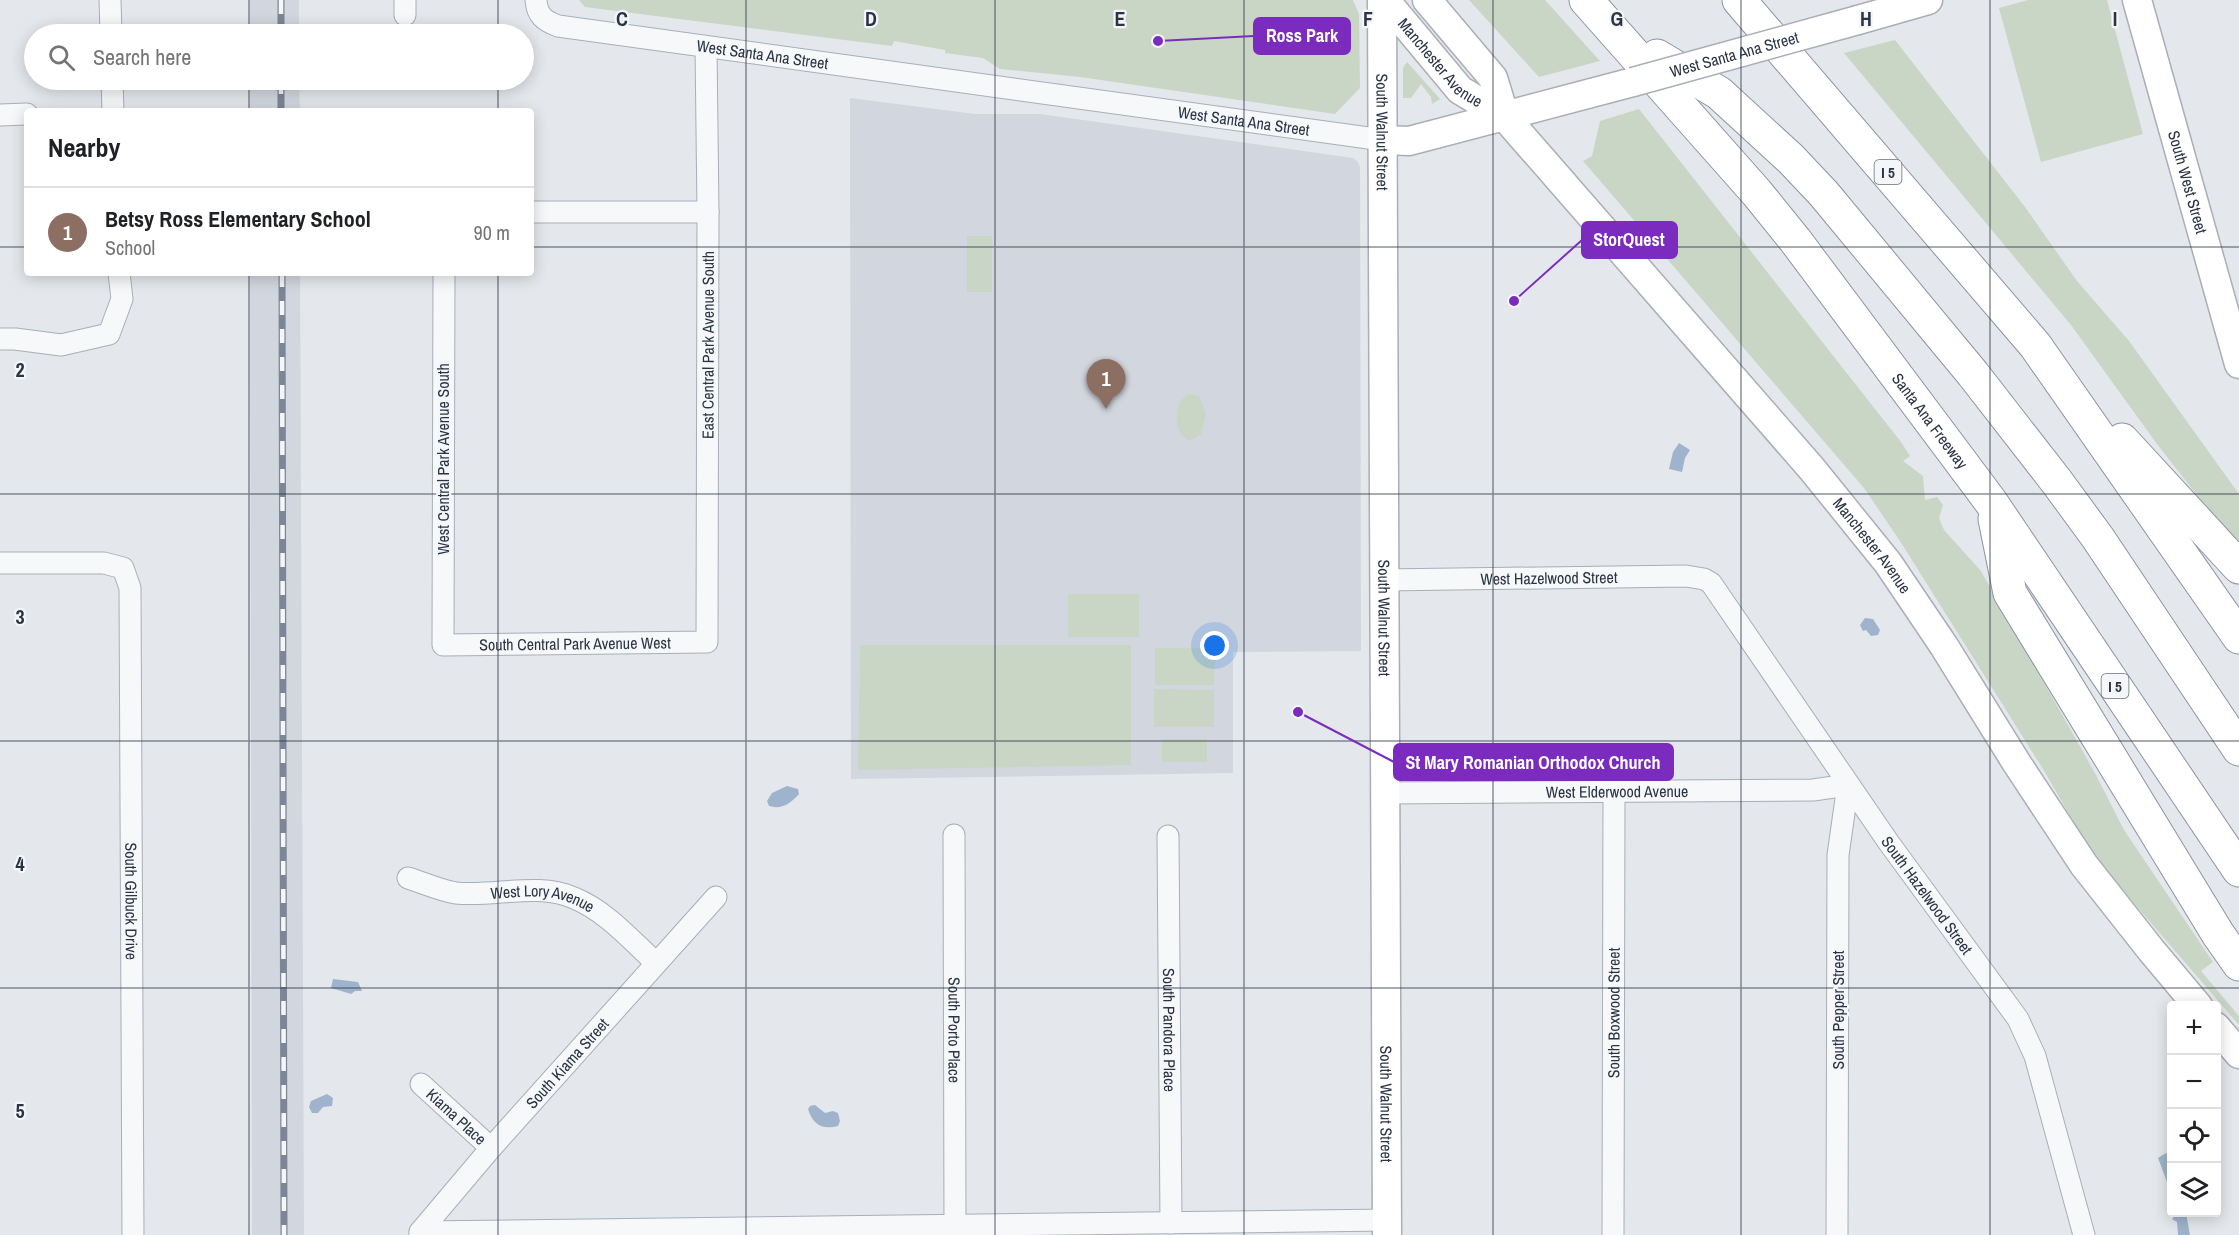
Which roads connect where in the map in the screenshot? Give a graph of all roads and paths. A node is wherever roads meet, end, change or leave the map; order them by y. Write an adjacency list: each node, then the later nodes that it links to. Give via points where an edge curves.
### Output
1 (110, 0): 9 (street)
2 (536, 0): 11 (street, West Santa Ana Street, via 539,14 546,22 558,26)
3 (1383, 0): 16 (street, Manchester Avenue, via 1460,90); 17 (street, South Walnut Street)
4 (1427, 0): 16 (street, Manchester Avenue, via 1493,78)
5 (1586, 0): 10 (highway, Santa Ana Freeway / I 5)
6 (1739, 0): 23 (highway, I 5)
7 (1928, 0): 16 (street, West Santa Ana Street, bridge)
8 (2137, 0): 24 (street, South West Street)
9 (111, 24)
10 (1610, 28): 25 (highway, Santa Ana Freeway / I 5, via 1758,193); 33 (highway, via 1719,93 1824,194 2057,482)
11 (706, 47): 17 (street, West Santa Ana Street); 19 (street, East Central Park Avenue South)
12 (112, 90): 13 (street)
13 (113, 108)
14 (24, 114): 15 (street)
15 (0, 115)
16 (1505, 117): 17 (street, West Santa Ana Street, via 1409,141); 44 (street, Manchester Avenue, via 1812,469 1888,563 2084,865)
17 (1383, 140): 28 (street, South Walnut Street)
18 (534, 212): 19 (street)
19 (708, 212): 31 (street, East Central Park Avenue South)
20 (119, 276): 22 (street, via 122,299 109,334 61,345)
21 (444, 276): 32 (street, West Central Park Avenue South)
22 (0, 339)
23 (2035, 345): 27 (highway); 30 (highway, I 5)
24 (2239, 364)
25 (1991, 502): 39 (highway, Santa Ana Freeway / I 5); 43 (highway, via 2010,594)
26 (0, 563): 53 (street, South Gilbuck Drive, via 104,563 123,568 130,588)
27 (2239, 567)
28 (1384, 580): 29 (street, West Hazelwood Street, via 1686,576); 36 (street, South Walnut Street)
29 (1711, 583): 34 (street, South Hazelwood Street)
30 (2239, 637)
31 (707, 642): 32 (street, South Central Park Avenue West)
32 (443, 645)
33 (2239, 749)
34 (1848, 785): 35 (street, West Elderwood Avenue, via 1813,790); 55 (street, South Pepper Street, via 1838,855); 56 (street, South Hazelwood Street, via 2018,1019 2035,1056)
35 (1614, 791): 36 (street, West Elderwood Avenue); 54 (street, South Boxwood Street)
36 (1385, 793): 51 (street, South Walnut Street)
37 (954, 835): 50 (street, South Porto Place)
38 (1168, 836): 49 (street, South Pandora Place)
39 (2239, 870)
40 (408, 878): 42 (street, West Lory Avenue, via 456,892 547,891 573,897 594,908)
41 (716, 897): 42 (street, South Kiama Street)
42 (656, 963): 48 (street, South Kiama Street)
43 (2239, 964)
44 (2195, 1001)
45 (2221, 1032): 46 (street)
46 (2239, 1054)
47 (421, 1084): 48 (street, Kiama Place)
48 (491, 1148): 52 (street, South Kiama Street, via 420,1232)
49 (1172, 1223): 50 (street); 51 (street)
50 (955, 1226): 52 (street)
51 (1387, 1228)
52 (830, 1231)
53 (133, 1235)
54 (1613, 1235)
55 (1837, 1235)
56 (2084, 1235)

